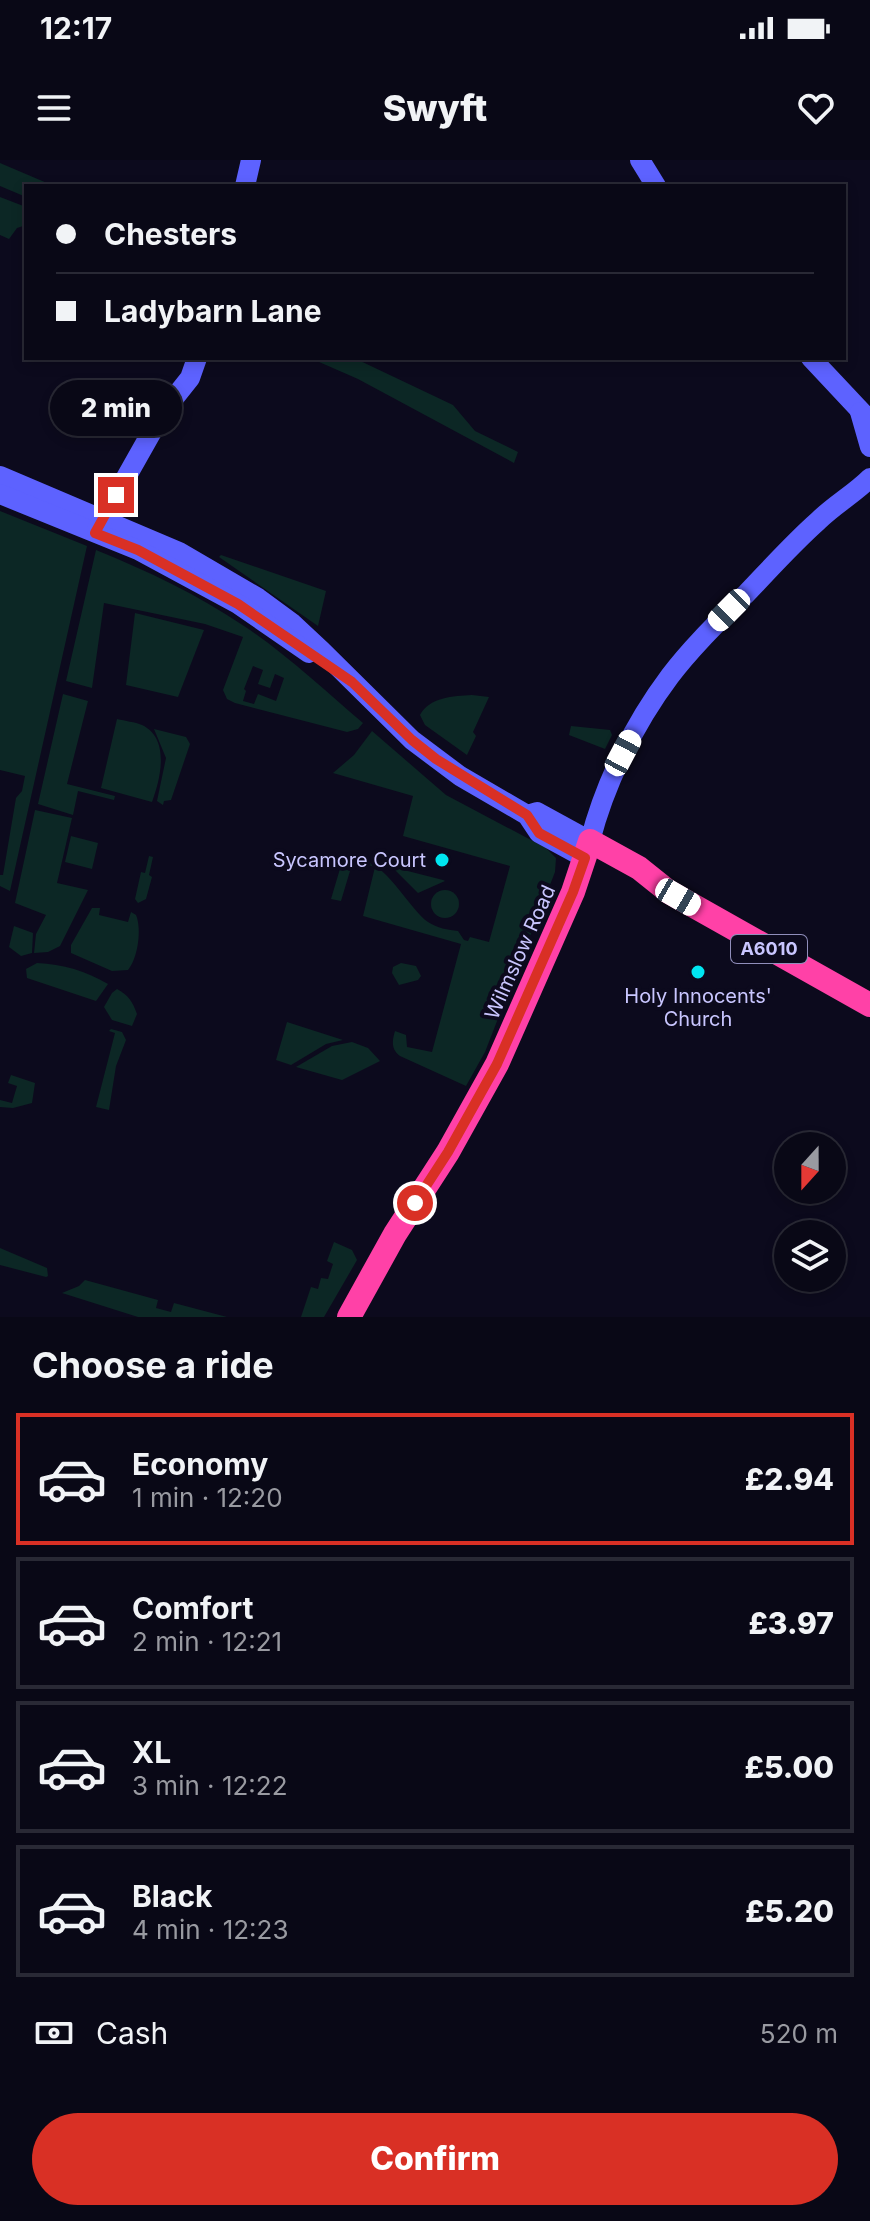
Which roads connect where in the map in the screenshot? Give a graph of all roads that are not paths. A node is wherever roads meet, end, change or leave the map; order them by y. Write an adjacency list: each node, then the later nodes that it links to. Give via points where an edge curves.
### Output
1 (251, 160): 3 (main road)
2 (640, 160): 4 (main road)
3 (245, 184)
4 (655, 184)
5 (196, 360): 12 (main road)
6 (813, 360): 7 (main road)
7 (865, 417): 8 (main road)
8 (870, 447)
9 (0, 476): 12 (main road)
10 (870, 478): 13 (main road, Wilmslow Road, via 765,572 669,677 623,753)
11 (0, 494): 12 (main road)
12 (98, 526): 13 (main road, via 238,604 352,682 436,759 527,815 537,812)
13 (588, 849): 14 (highway, A6010, via 630,880 669,892); 15 (highway, Wilmslow Road, via 485,1088)
14 (870, 1005)
15 (349, 1317)

